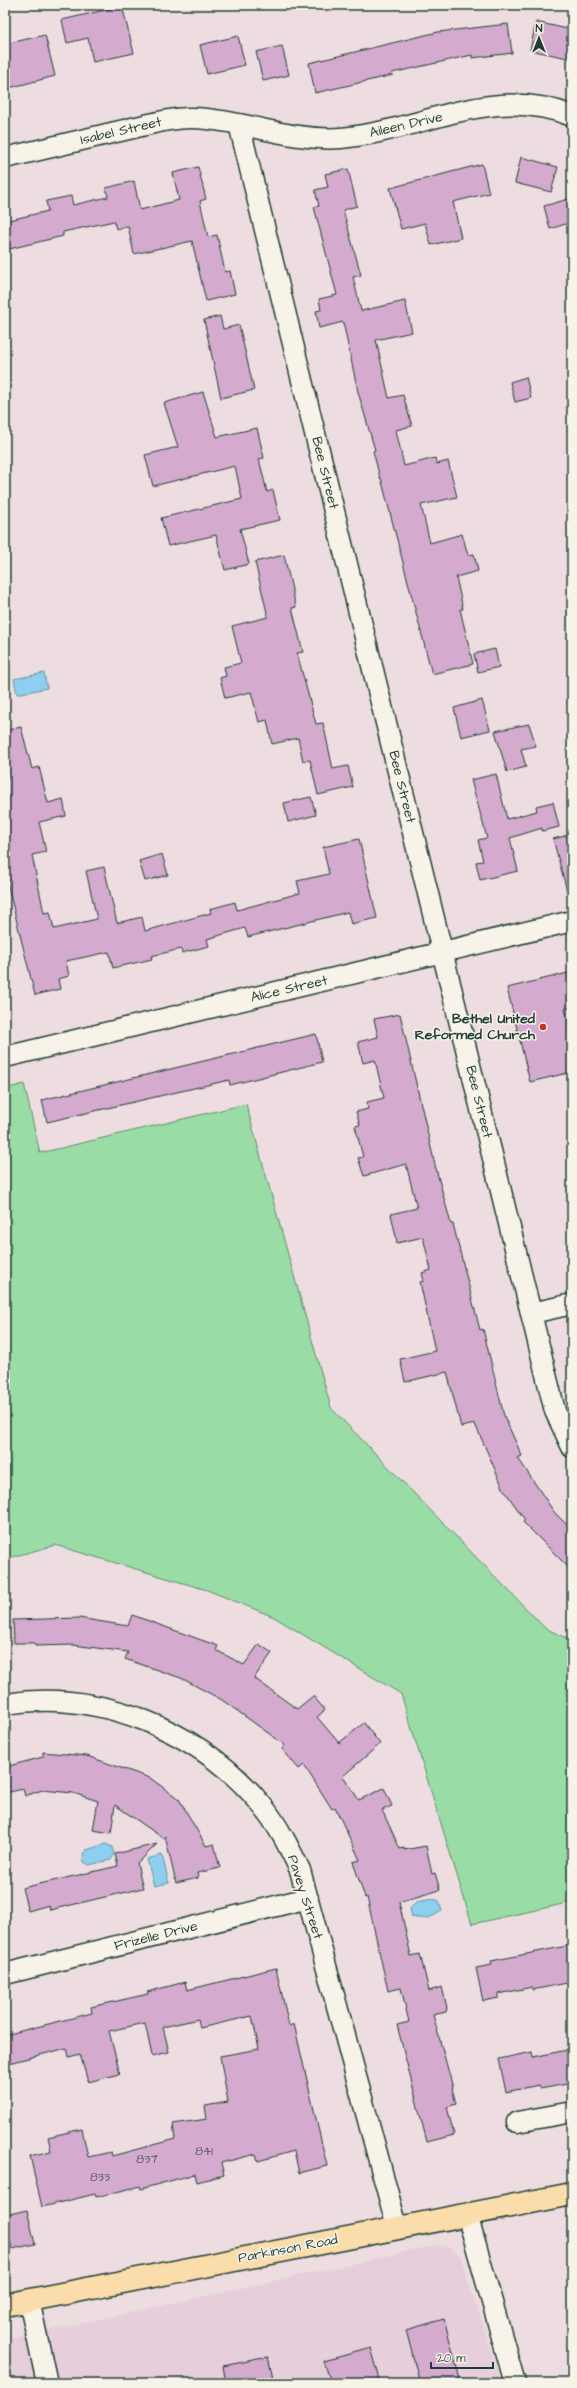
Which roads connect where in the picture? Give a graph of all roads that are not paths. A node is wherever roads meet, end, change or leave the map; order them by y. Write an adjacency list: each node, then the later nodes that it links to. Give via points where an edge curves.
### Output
1 (572, 116): 2 (street, Aileen Drive, via 542,106 499,104 339,138)
2 (239, 124): 3 (street, Isabel Street, via 193,118 174,120); 5 (street, Bee Street)
3 (5, 158)
4 (572, 921): 5 (street, Alice Street)
5 (443, 952): 6 (street, Alice Street); 8 (street, Bee Street)
6 (5, 1057)
7 (572, 1304): 8 (street)
8 (532, 1313): 9 (street, Bee Street, via 555,1411)
9 (572, 1447)
10 (5, 1704): 11 (street, Pavey Street, via 80,1703 119,1712 184,1738 227,1771 260,1802 288,1843 300,1870)
11 (308, 1898): 12 (street, Frizelle Drive); 17 (street, Pavey Street)
12 (5, 1974)
13 (572, 2112): 14 (street)
14 (517, 2122)
15 (572, 2194): 16 (main road, Parkinson Road)
16 (467, 2214): 17 (main road, Parkinson Road); 21 (street)
17 (397, 2227): 18 (main road, Parkinson Road)
18 (29, 2300): 19 (main road, Parkinson Road); 20 (street)
19 (5, 2305)
20 (43, 2382)
21 (515, 2383)

